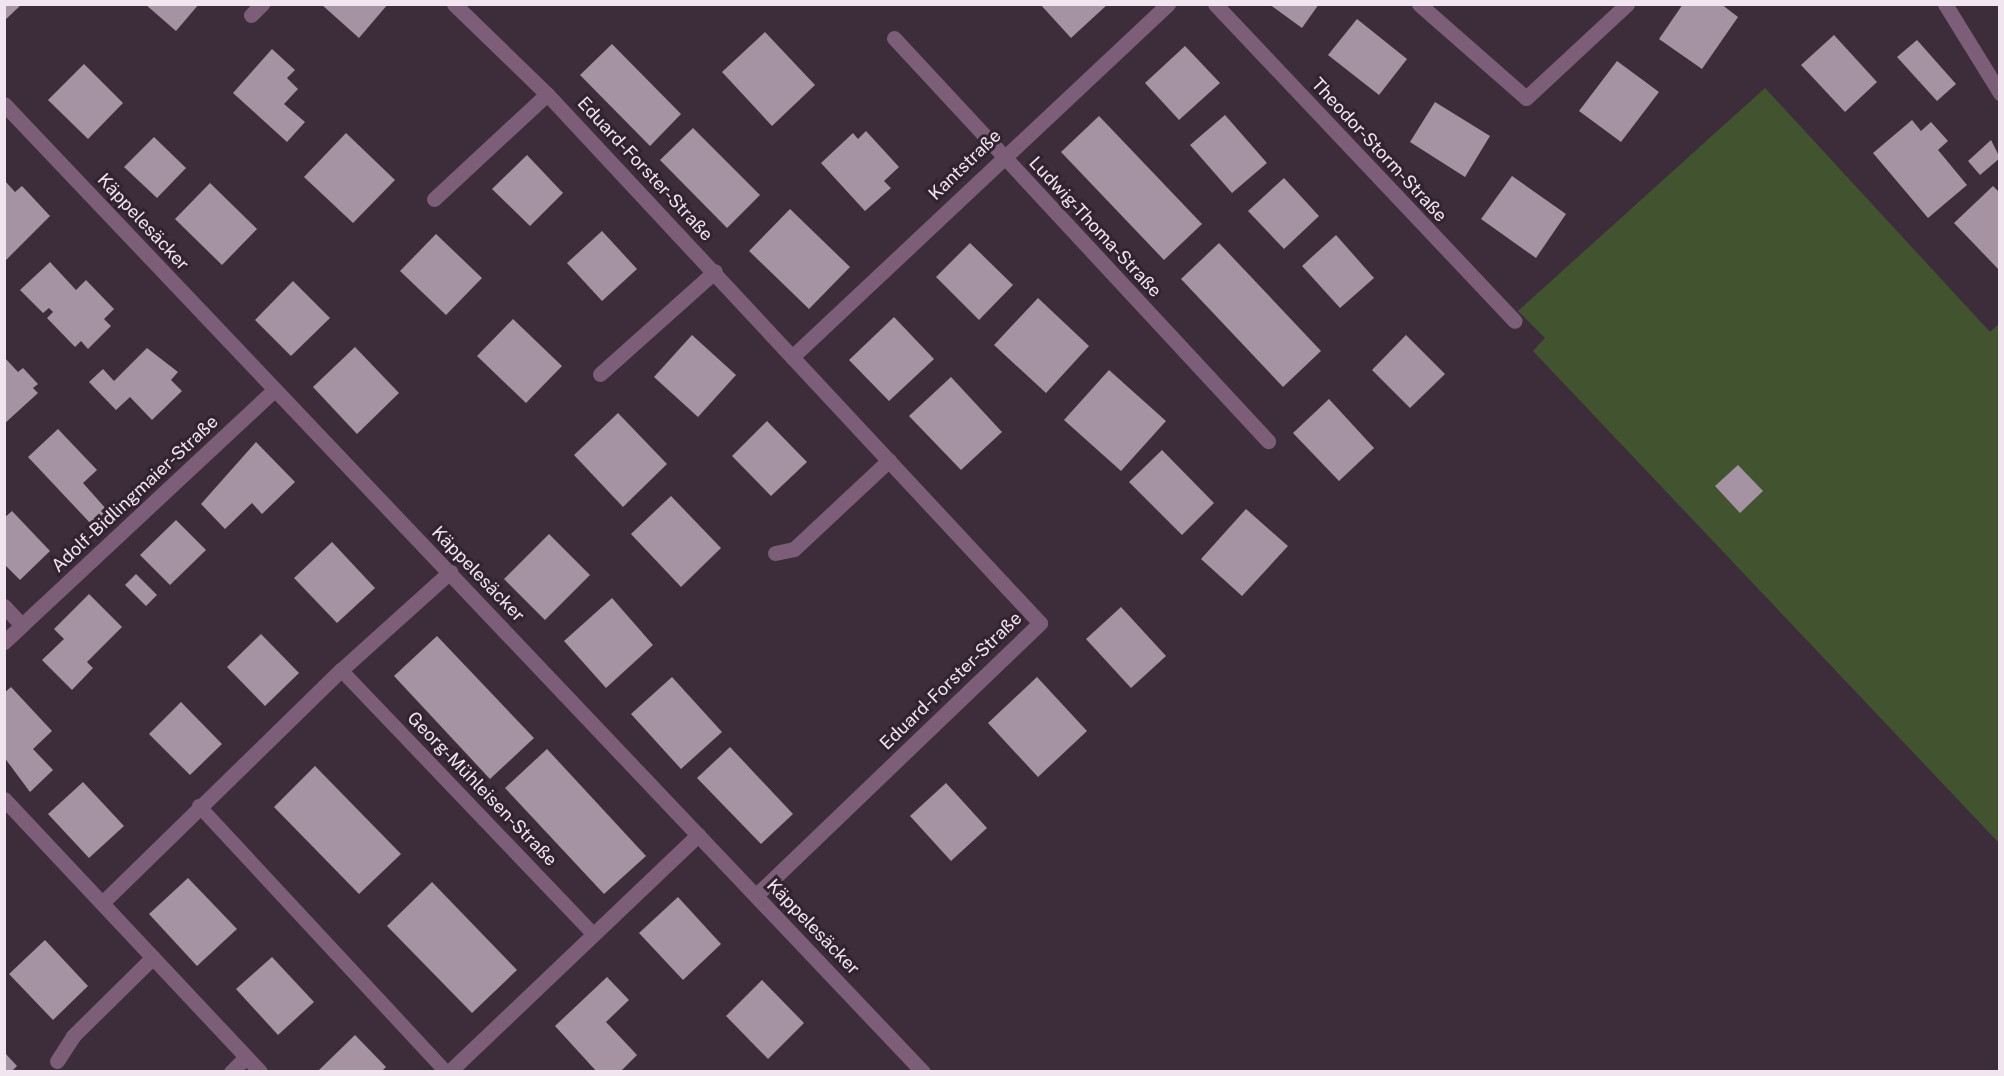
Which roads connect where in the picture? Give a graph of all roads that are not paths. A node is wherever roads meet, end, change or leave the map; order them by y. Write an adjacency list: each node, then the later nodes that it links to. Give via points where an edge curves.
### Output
1 (454, 4): 9 (street, Eduard-Forster-Straße)
2 (1168, 4): 11 (street, Kantstraße)
3 (1215, 4): 14 (street, Theodor-Storm-Straße)
4 (1419, 4): 5 (street, via 1526,98)
5 (1627, 4)
6 (1945, 4): 8 (street)
7 (894, 38): 11 (street, Ludwig-Thoma-Straße)
8 (2000, 93)
9 (547, 94): 12 (street); 13 (street, Eduard-Forster-Straße)
10 (8, 114): 17 (street, Käppelesäcker)
11 (1002, 155): 15 (street, Kantstraße); 18 (street, Ludwig-Thoma-Straße)
12 (434, 199)
13 (715, 271): 15 (street, Eduard-Forster-Straße); 16 (street)
14 (1515, 321)
15 (792, 357): 19 (street, Eduard-Forster-Straße)
16 (600, 374)
17 (274, 390): 21 (street, Käppelesäcker); 23 (street, Adolf-Bidlingmaier-Straße)
18 (1268, 441)
19 (889, 460): 20 (street, via 794,549); 29 (street, Eduard-Forster-Straße, via 1040,623)
20 (775, 553)
21 (450, 572): 25 (street); 28 (street, Käppelesäcker)
22 (4, 606): 23 (street)
23 (22, 625): 24 (street, Adolf-Bidlingmaier-Straße)
24 (4, 642)
25 (341, 670): 27 (street); 31 (lane, Georg-Mühleisen-Straße)
26 (4, 798): 30 (street)
27 (199, 806): 30 (street); 37 (lane)
28 (698, 835): 29 (street, Käppelesäcker); 31 (street)
29 (756, 895): 38 (street, Käppelesäcker)
30 (102, 903): 32 (street)
31 (594, 935): 37 (street)
32 (153, 957): 33 (street); 34 (street, via 73,1036)
33 (246, 1057): 35 (street); 36 (street)
34 (57, 1061)
35 (231, 1071)
36 (260, 1071)
37 (447, 1071)
38 (923, 1071)

